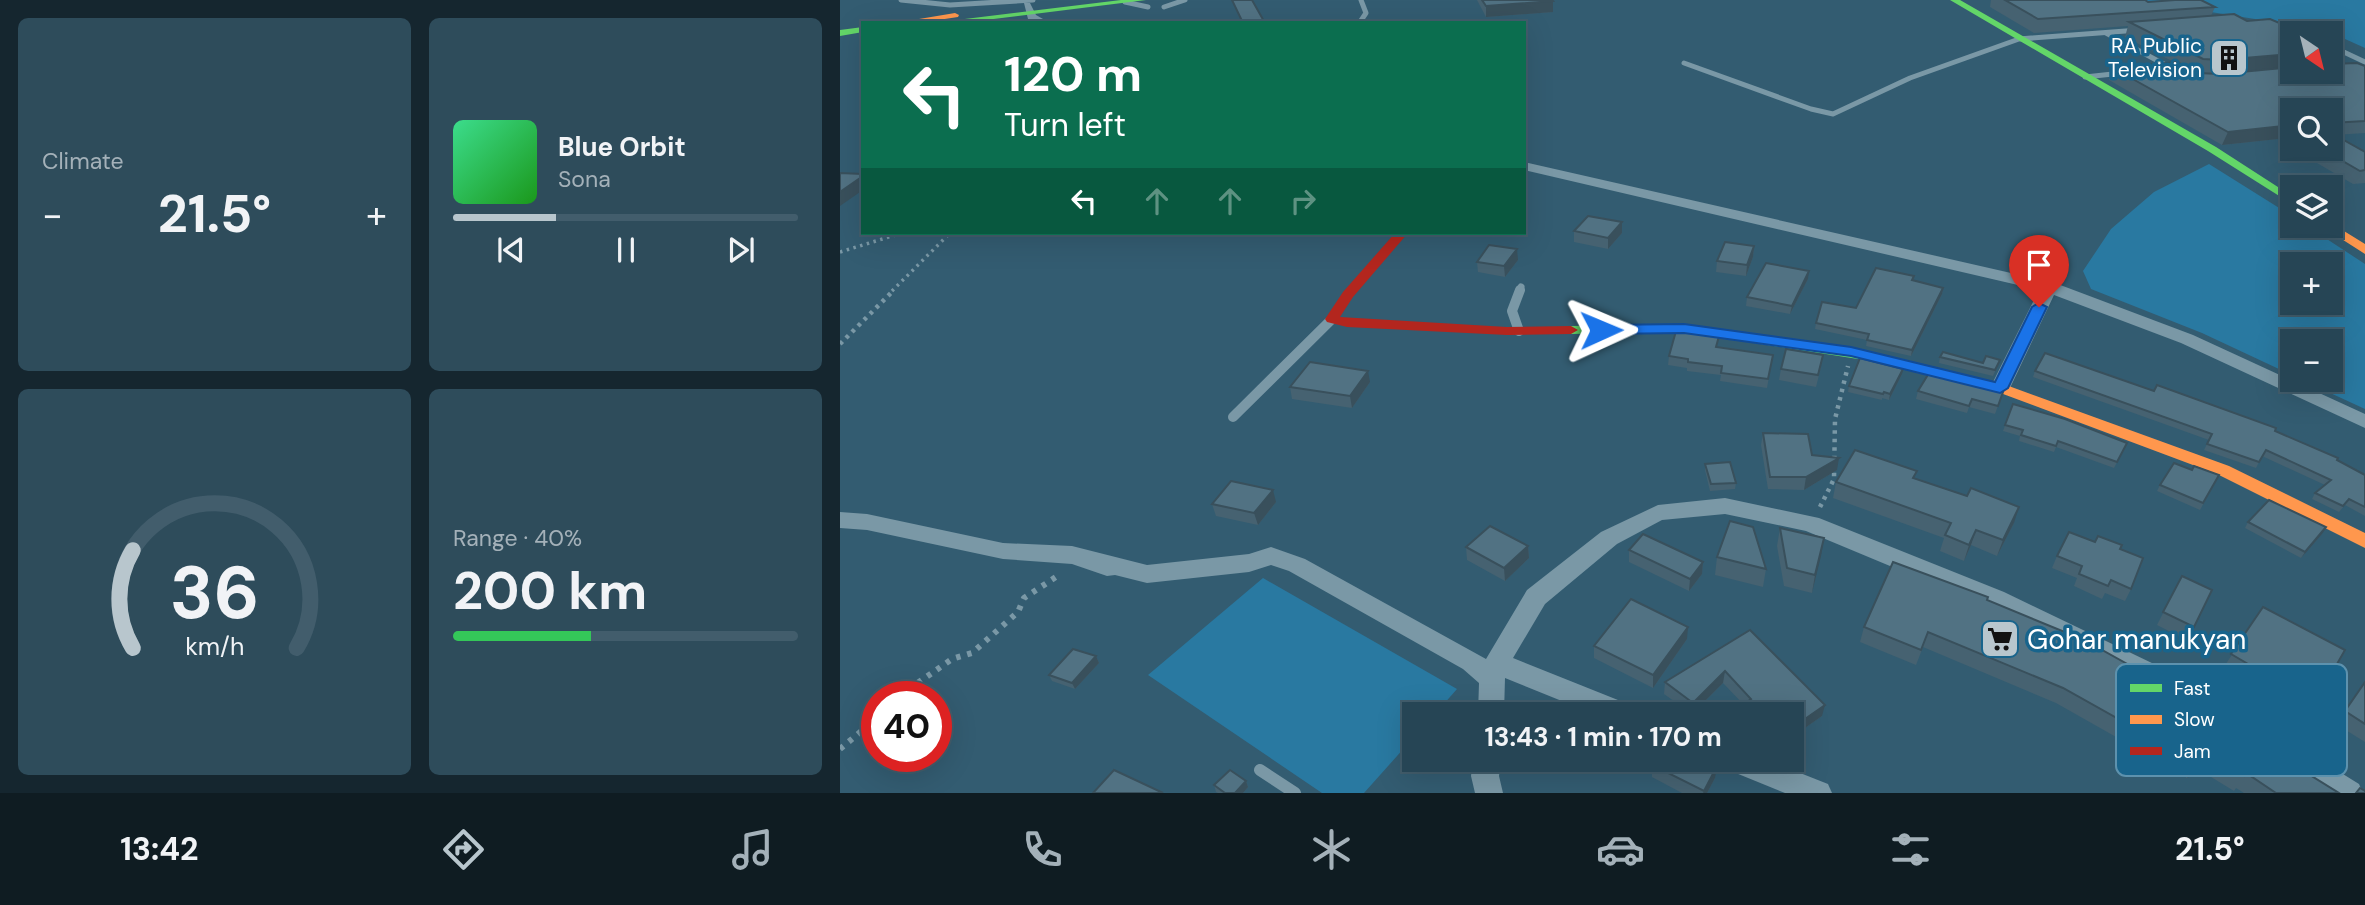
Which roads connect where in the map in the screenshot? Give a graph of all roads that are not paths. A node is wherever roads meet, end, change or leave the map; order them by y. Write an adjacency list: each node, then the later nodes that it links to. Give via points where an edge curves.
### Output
1 (901, 0): 8 (lane)
2 (1080, 0): 8 (main road)
3 (1185, 0): 9 (lane)
4 (1361, 0): 13 (lane, via 1366,13)
5 (1954, 0): 18 (main road)
6 (1121, 2): 7 (main road); 8 (main road)
7 (1145, 4)
8 (1029, 6): 10 (main road); 11 (main road); 12 (street, via 1032,18)
9 (1164, 7)
10 (914, 21)
11 (947, 21)
12 (1040, 21)
13 (1361, 21)
14 (2147, 29): 16 (lane)
15 (861, 32): 17 (main road)
16 (2106, 33): 18 (lane); 23 (lane)
17 (840, 36)
18 (2019, 39): 21 (lane, via 1910,78 1833,114); 28 (main road)
19 (2343, 52): 20 (lane)
20 (2365, 62)
21 (1684, 63)
22 (2365, 68): 24 (lane)
23 (2172, 69): 25 (lane); 27 (lane)
24 (2356, 69)
25 (2159, 70)
26 (2134, 72): 28 (lane)
27 (2179, 73)
28 (2084, 76): 30 (main road)
29 (1526, 166): 35 (street)
30 (2280, 193)
31 (1400, 235): 36 (main road)
32 (2343, 235): 33 (main road)
33 (2365, 250)
34 (1521, 287): 37 (lane, via 1512,311)
35 (2049, 287): 38 (street); 40 (street, via 2187,339)
36 (1332, 319): 37 (main road); 39 (lane)
37 (1519, 331): 38 (main road, via 1684,328 1851,352)
38 (2000, 388): 42 (main road, via 2223,470)
39 (1233, 417)
40 (2365, 422)
41 (840, 520): 44 (street, via 1003,551 1072,555 1147,574 1249,563 1271,556 1297,565)
42 (2365, 541)
43 (2129, 664): 44 (street, via 1995,599 1811,524 1725,506 1658,513 1609,538 1536,597)
44 (1494, 671): 45 (street); 46 (street)
45 (1493, 702)
46 (1587, 702)
47 (1260, 770): 51 (lane)
48 (1485, 772): 52 (street)
49 (1766, 772): 53 (street)
50 (2322, 776): 54 (street)
51 (1295, 793)
52 (1489, 793)
53 (1818, 793)
54 (2349, 793)

